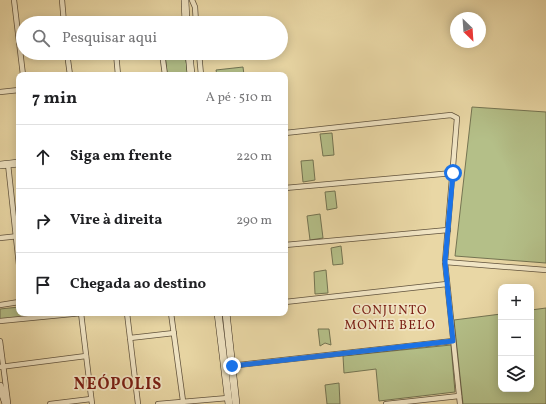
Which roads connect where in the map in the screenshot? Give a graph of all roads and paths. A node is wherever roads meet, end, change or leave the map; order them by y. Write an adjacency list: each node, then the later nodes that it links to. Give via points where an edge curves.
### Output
1 (14, 0): 8 (street)
2 (62, 0): 5 (street)
3 (185, 0): 6 (main road)
4 (192, 0): 7 (street)
5 (63, 16)
6 (186, 16)
7 (196, 16)
8 (16, 19)
9 (20, 60): 15 (street)
10 (68, 60): 16 (street)
11 (117, 60): 17 (street)
12 (163, 60): 18 (street)
13 (190, 60): 19 (main road)
14 (200, 60): 20 (street)
15 (22, 72)
16 (70, 72)
17 (118, 72)
18 (165, 72)
19 (191, 72)
20 (201, 72)
21 (16, 90): 22 (street)
22 (0, 92)
23 (288, 133): 27 (street, via 450,115 457,121)
24 (8, 164): 25 (main road); 26 (main road); 29 (street)
25 (16, 164)
26 (0, 165)
27 (453, 173): 28 (street); 30 (street)
28 (288, 188)
29 (16, 228)
30 (448, 230): 33 (street); 34 (street)
31 (16, 236): 32 (street)
32 (0, 238)
33 (288, 245)
34 (445, 262): 35 (street); 36 (street)
35 (546, 270)
36 (447, 284): 38 (street); 50 (street)
37 (16, 302): 39 (street)
38 (288, 302)
39 (0, 305)
40 (51, 316): 46 (street)
41 (81, 316): 51 (street)
42 (127, 316): 48 (street)
43 (172, 316): 47 (street)
44 (219, 316): 53 (main road)
45 (226, 316): 53 (main road)
46 (0, 321)
47 (174, 333): 48 (street); 56 (street)
48 (130, 338): 61 (street)
49 (0, 341): 52 (street)
50 (453, 341): 53 (street); 55 (street)
51 (86, 356): 52 (street); 58 (street)
52 (2, 366): 59 (street)
53 (228, 366): 57 (main road); 63 (main road)
54 (0, 386): 59 (main road)
55 (459, 396): 64 (street); 65 (street)
56 (183, 401): 57 (street); 62 (street)
57 (229, 401)
58 (92, 402): 60 (street)
59 (7, 404)
60 (50, 404)
61 (138, 404)
62 (158, 404)
63 (236, 404)
64 (386, 404)
65 (460, 404)

